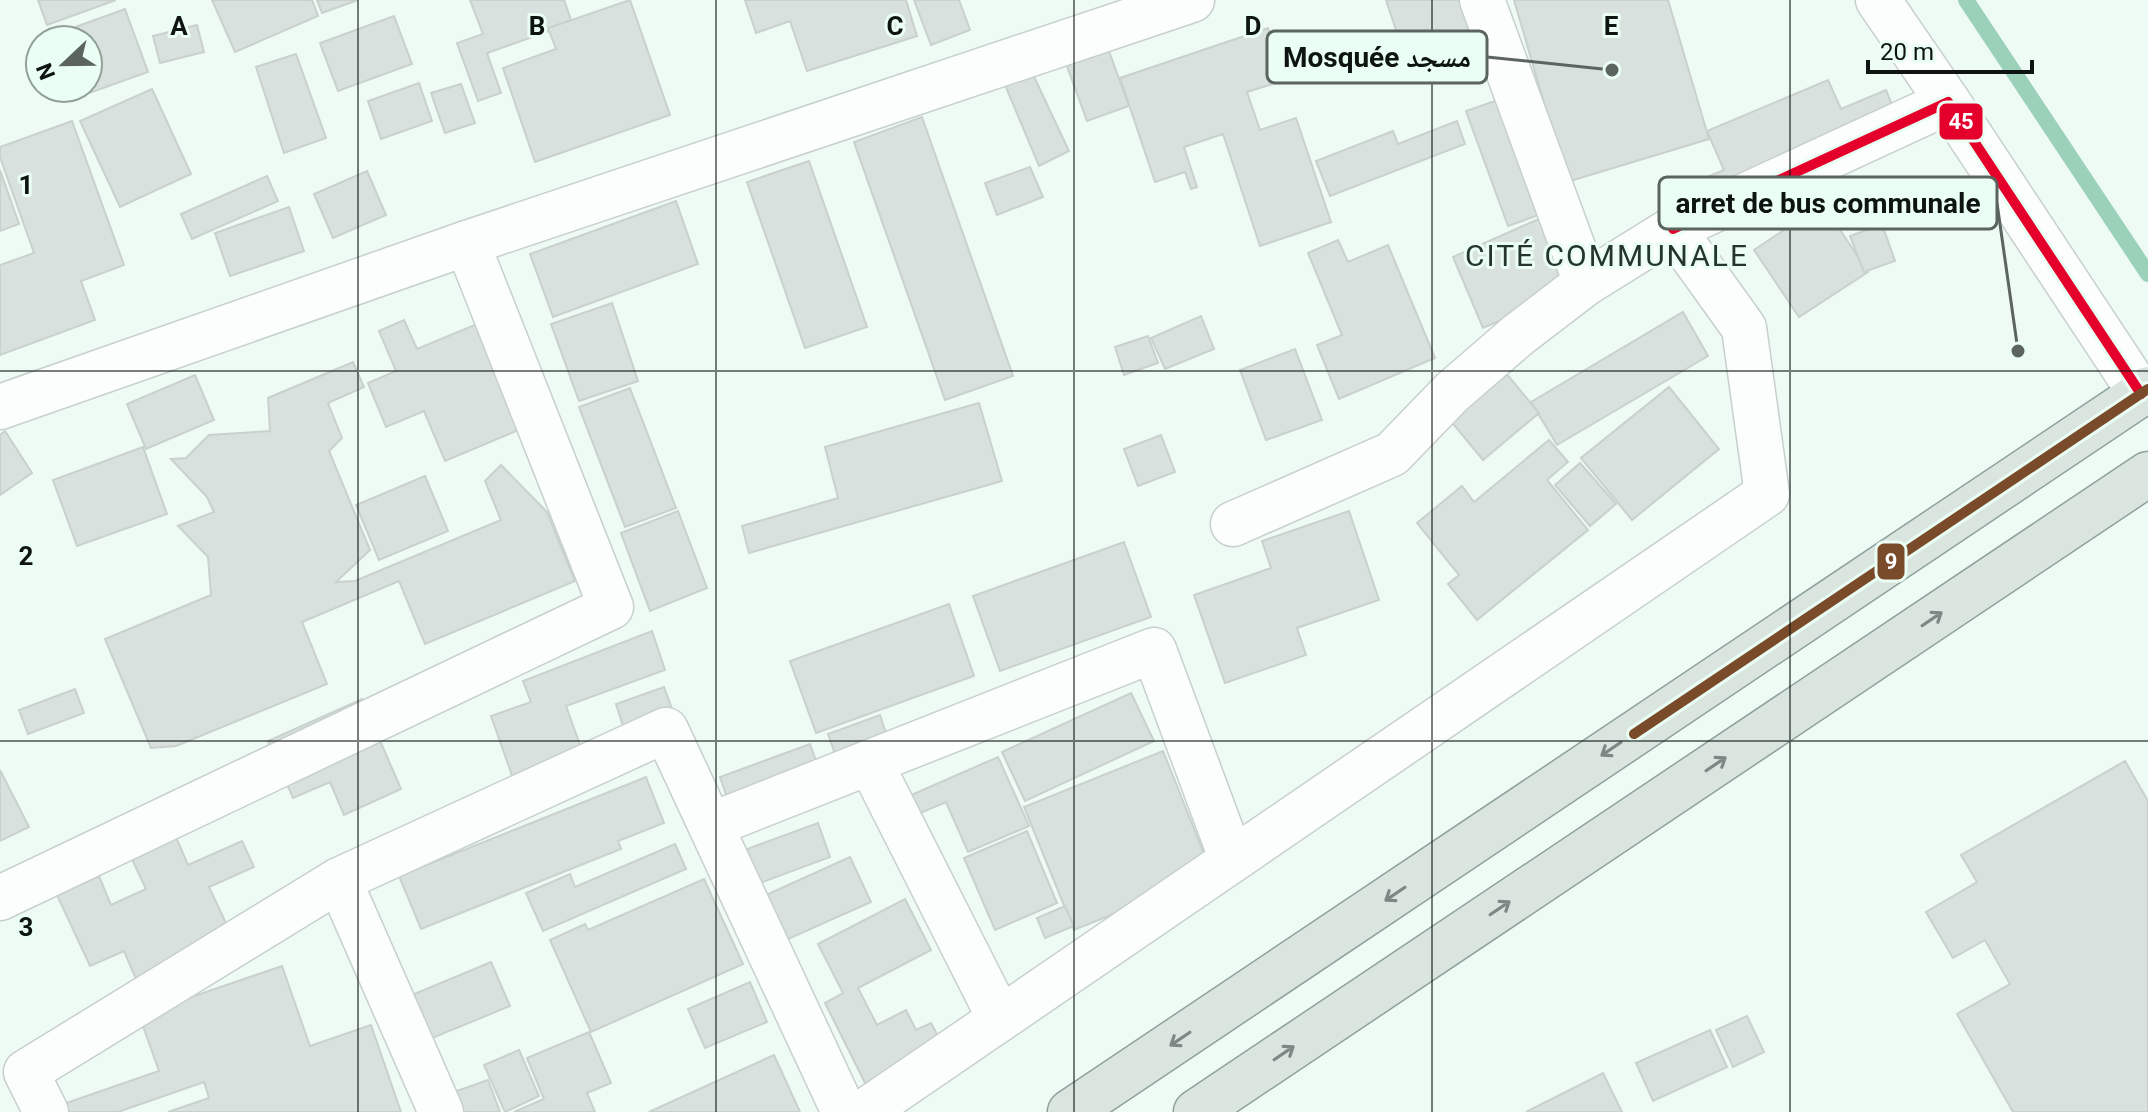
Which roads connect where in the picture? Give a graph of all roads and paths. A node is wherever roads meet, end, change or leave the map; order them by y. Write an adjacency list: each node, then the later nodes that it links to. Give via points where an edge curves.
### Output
1 (1192, 0): 6 (street)
2 (1482, 0): 7 (street)
3 (1878, 0): 4 (street)
4 (1948, 102): 5 (street); 8 (street)
5 (1673, 229): 7 (street); 14 (street, via 1744,328 1767,494)
6 (467, 243): 9 (street); 16 (street, via 611,607)
7 (1586, 283): 11 (street, via 1452,392 1392,454)
8 (2144, 391): 22 (main road, one-way to 22)
9 (0, 407)
10 (2148, 474): 23 (main road, one-way to 10)
11 (1233, 524)
12 (870, 762): 13 (street); 14 (street, via 1154,650); 17 (street)
13 (711, 825): 15 (street, via 666,730); 20 (street)
14 (1232, 860): 17 (street)
15 (339, 880): 18 (street, via 26,1072); 19 (street)
16 (0, 898)
17 (1000, 1019): 21 (street)
18 (46, 1112)
19 (441, 1112)
20 (844, 1112)
21 (864, 1112)
22 (1070, 1112)
23 (1196, 1112)

